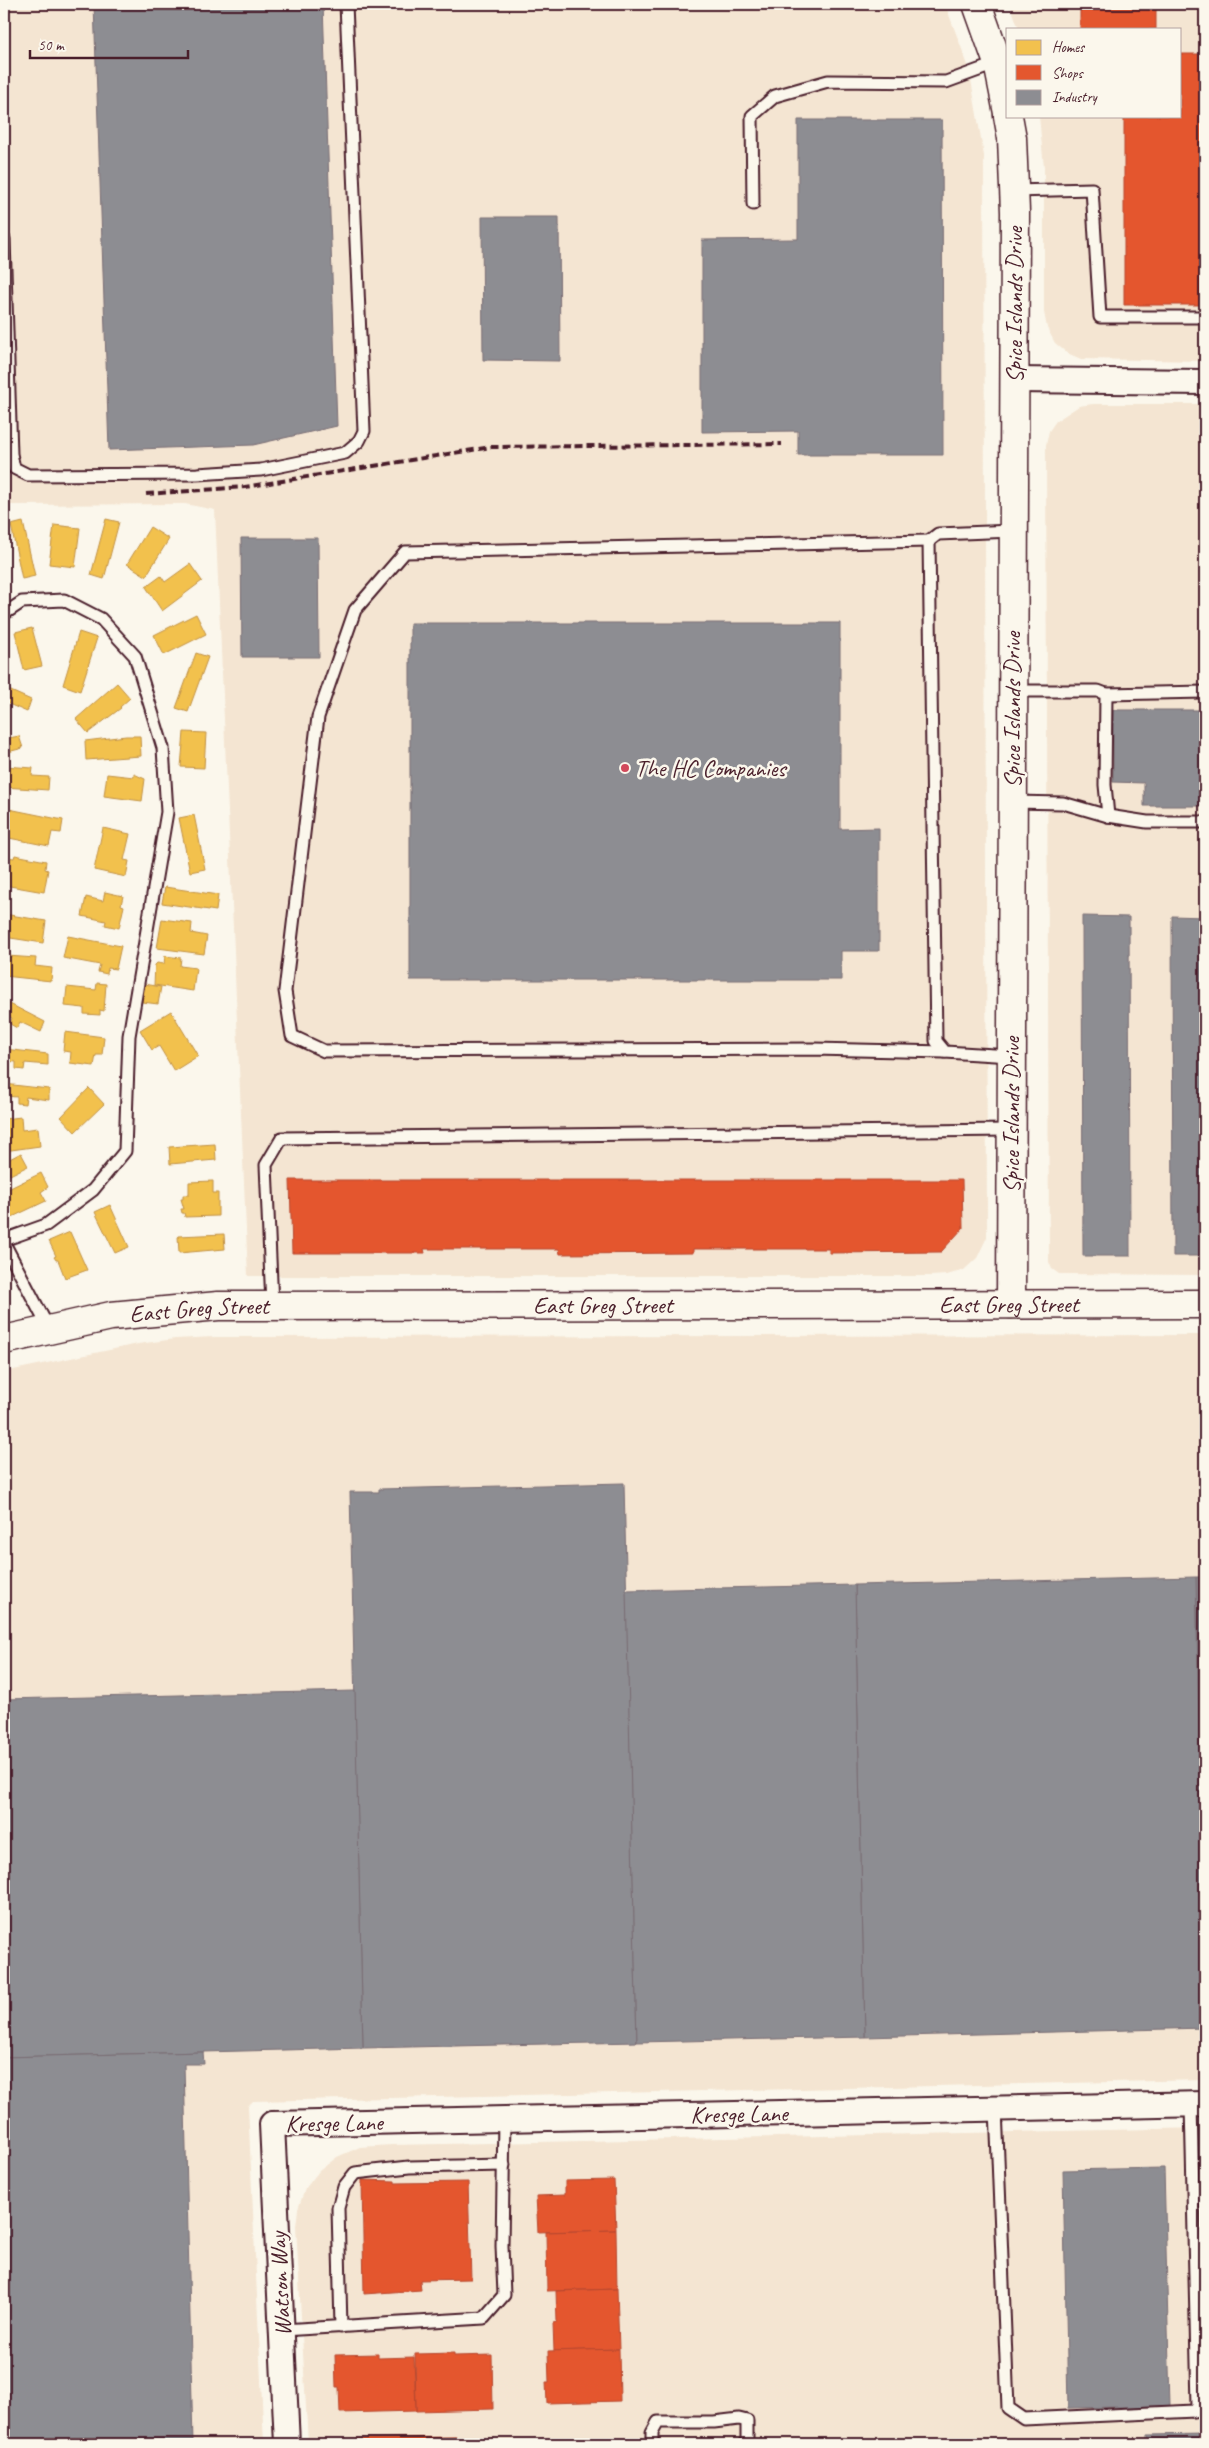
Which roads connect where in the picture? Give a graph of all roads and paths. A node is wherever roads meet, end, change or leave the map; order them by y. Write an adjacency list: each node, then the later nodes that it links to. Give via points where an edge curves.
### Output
1 (346, 4): 8 (lane, via 364,431 359,441 345,453 261,470 197,474 28,475 14,468)
2 (977, 4): 3 (street, Spice Islands Drive)
3 (998, 64): 4 (street, Spice Islands Drive); 7 (lane, via 946,82 828,82 775,96 752,116)
4 (1006, 105)
5 (1009, 118): 6 (street, Spice Islands Drive)
6 (1014, 191): 9 (lane, via 1092,189 1100,317); 10 (street, Spice Islands Drive)
7 (753, 204)
8 (4, 239)
9 (1205, 317)
10 (1014, 380): 11 (street); 12 (street, Spice Islands Drive)
11 (1205, 382)
12 (1013, 530): 13 (lane, via 938,534); 15 (street, Spice Islands Drive)
13 (929, 541): 21 (lane, via 936,1041); 21 (lane, via 405,552 355,610 318,716 285,991 292,1036 324,1051)
14 (4, 614): 24 (lane, via 22,602 64,600 101,619 135,656 163,748 167,812 129,1036 125,1151 93,1190 46,1225)
15 (1012, 691): 17 (lane, via 1098,691); 18 (street, Spice Islands Drive)
16 (1205, 692): 17 (lane)
17 (1106, 694): 19 (lane)
18 (1012, 802): 19 (lane, via 1063,803); 22 (street, Spice Islands Drive)
19 (1108, 816): 20 (lane, via 1147,822)
20 (1205, 822)
21 (945, 1052): 22 (lane)
22 (1011, 1056): 23 (street, Spice Islands Drive)
23 (1010, 1130): 25 (street, Spice Islands Drive); 27 (lane, via 282,1138 266,1165)
24 (4, 1241): 28 (lane)
25 (1011, 1304): 26 (street, East Greg Street); 27 (street, East Greg Street)
26 (1205, 1304)
27 (272, 1305): 28 (street, East Greg Street, via 157,1310)
28 (49, 1329): 29 (street, East Greg Street)
29 (4, 1340)
30 (1198, 2104): 31 (street, Kresge Lane); 31 (lane, via 1198,2406 1195,2411 1024,2419 1008,2408)
31 (996, 2108): 32 (street, Kresge Lane)
32 (504, 2119): 33 (street, Kresge Lane); 34 (lane)
33 (272, 2124): 36 (street, Watson Way)
34 (504, 2165): 35 (lane, via 504,2295 484,2318); 35 (lane, via 409,2166 355,2173 344,2187 338,2208)
35 (341, 2327): 36 (lane)
36 (282, 2330): 37 (street, Watson Way)
37 (288, 2444)
38 (652, 2444): 39 (lane, via 652,2432 658,2422 714,2422 739,2418 746,2421)
39 (746, 2444)

